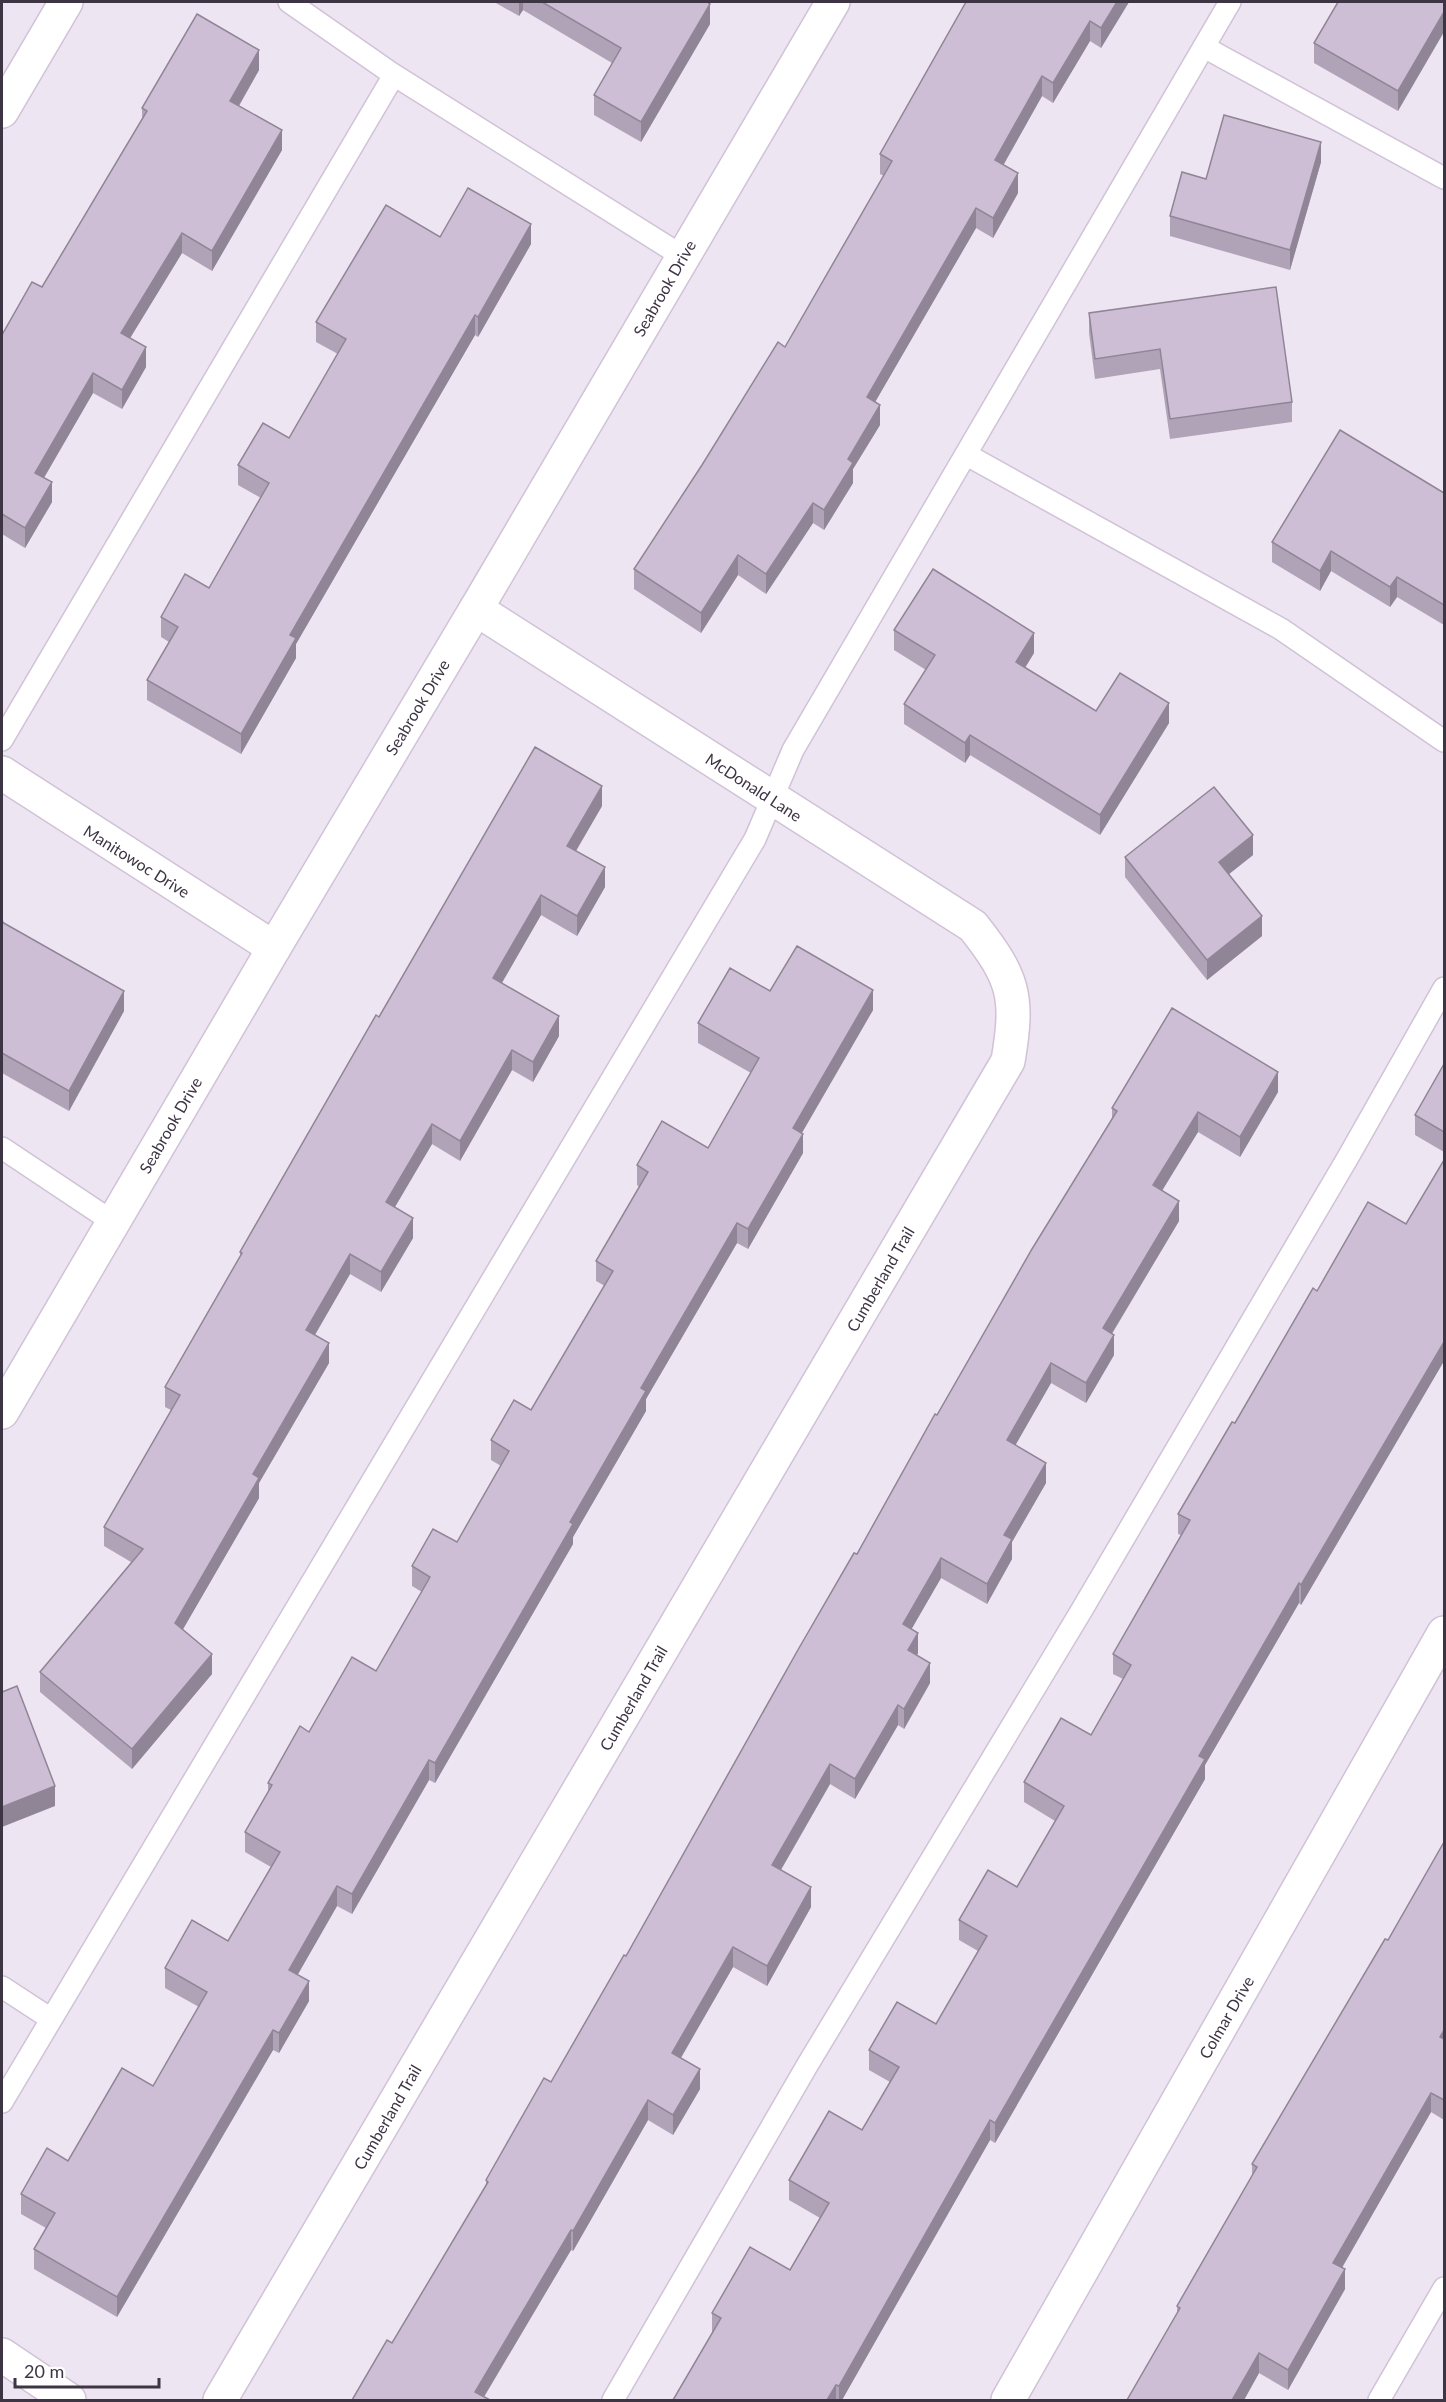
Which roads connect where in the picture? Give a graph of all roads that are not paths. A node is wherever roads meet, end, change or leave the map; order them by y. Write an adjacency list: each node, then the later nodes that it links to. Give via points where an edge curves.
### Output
1 (66, 2): 7 (street)
2 (289, 2): 6 (lane)
3 (833, 2): 9 (street, Seabrook Drive)
4 (1230, 2): 5 (lane)
5 (1204, 47): 8 (lane); 10 (lane)
6 (394, 75): 9 (lane); 12 (lane)
7 (2, 111)
8 (1444, 178)
9 (682, 256): 11 (street, Seabrook Drive)
10 (967, 455): 13 (lane, via 1281,629); 15 (lane, via 793,750)
11 (476, 609): 15 (street, McDonald Lane); 16 (street, Seabrook Drive)
12 (2, 740)
13 (1444, 741)
14 (2, 773): 16 (street, Manitowoc Drive)
15 (772, 799): 17 (street, McDonald Lane, via 972,926 997,956); 24 (lane, via 749,849)
16 (274, 948): 20 (street, Seabrook Drive)
17 (1011, 986): 29 (street, Cumberland Trail, via 1015,1021 1008,1061)
18 (1444, 988): 30 (lane, via 1341,1169 808,2064)
19 (2, 1148): 20 (lane)
20 (113, 1222): 21 (street, Seabrook Drive)
21 (2, 1412)
22 (1444, 1633): 31 (street, Colmar Drive)
23 (2, 1987): 24 (lane)
24 (51, 2019): 25 (lane)
25 (2, 2102)
26 (1444, 2288): 32 (lane)
27 (2, 2355): 28 (street)
28 (69, 2400)
29 (220, 2400)
30 (613, 2400)
31 (1008, 2400)
32 (1379, 2400)

